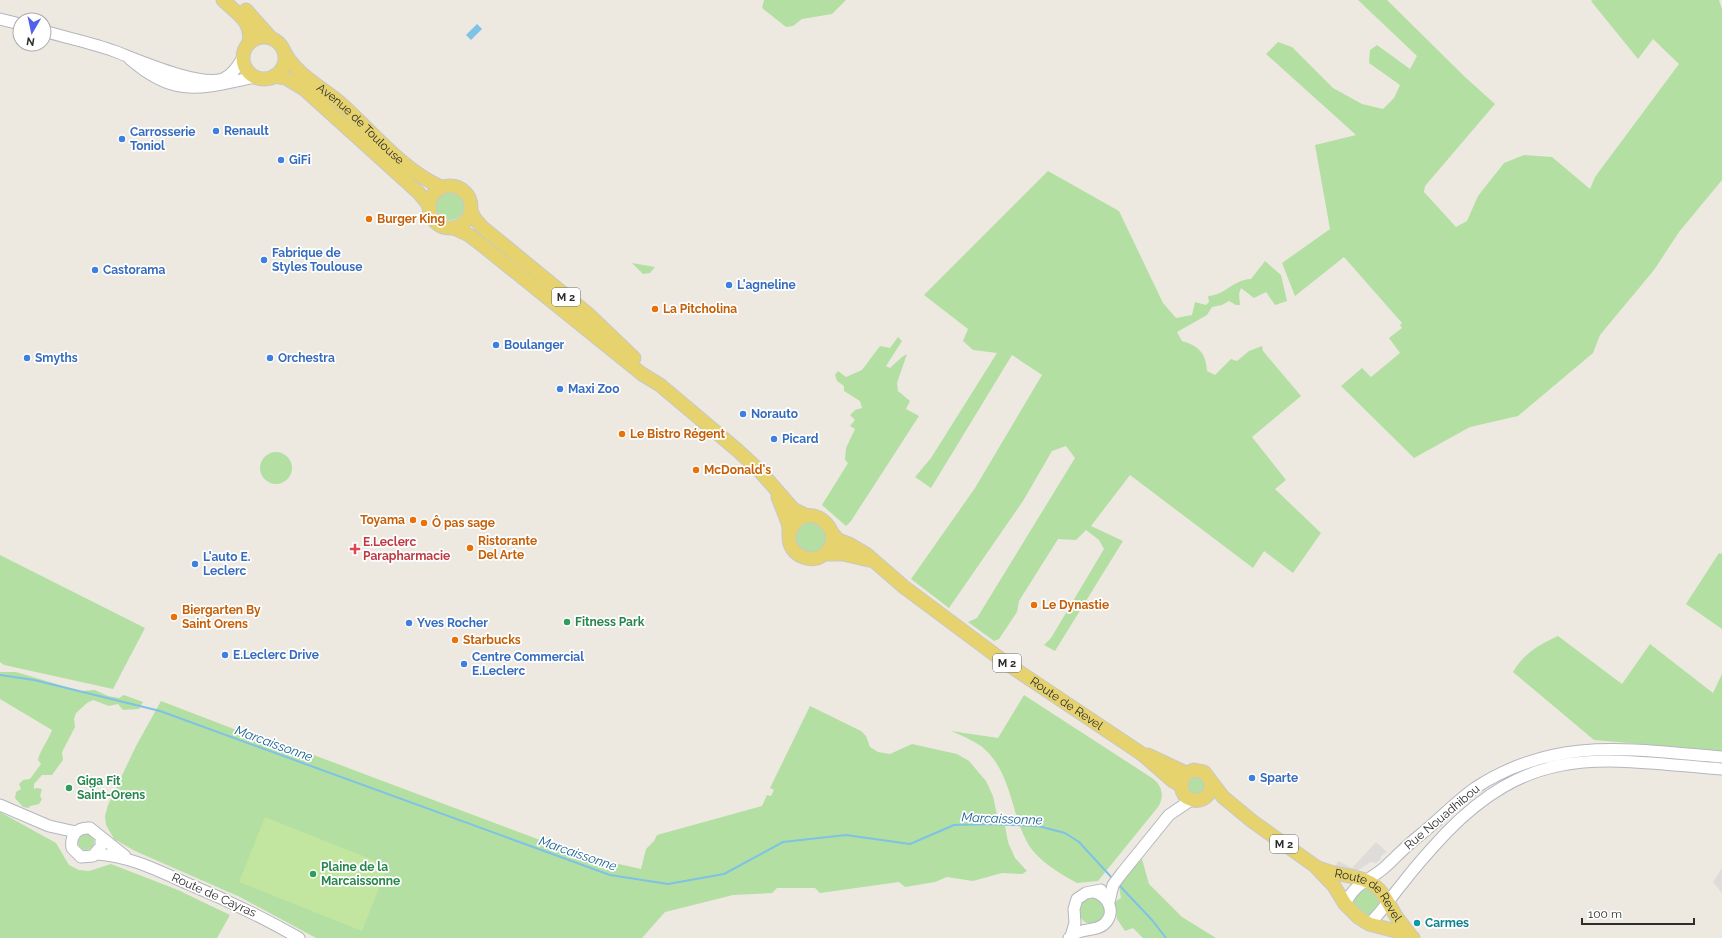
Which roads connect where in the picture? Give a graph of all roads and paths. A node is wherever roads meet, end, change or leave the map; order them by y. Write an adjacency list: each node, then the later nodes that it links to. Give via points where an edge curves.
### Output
1 (222, 0): 7 (main road, via 245,20 251,34)
2 (234, 0): 6 (main road)
3 (0, 19): 4 (street)
4 (12, 22)
5 (52, 33): 9 (street)
6 (270, 37): 7 (main road, via 259,37); 8 (main road, via 280,43)
7 (249, 42): 10 (main road)
8 (285, 53): 11 (main road, via 283,66); 13 (main road, Avenue de Toulouse, via 296,69 338,102 413,172)
9 (127, 56): 10 (street, via 189,77 216,80 224,79); 12 (street, via 154,78 176,86 205,86)
10 (243, 57): 12 (main road, via 245,66)
11 (274, 76): 12 (main road, via 265,79); 14 (main road, Avenue de Toulouse, via 286,78 304,89)
12 (255, 77)
13 (442, 187): 14 (main road, via 435,191); 15 (main road, via 453,186 465,192 470,199)
14 (428, 204): 16 (main road, via 430,215 436,224)
15 (471, 211): 16 (main road, via 465,222); 17 (main road, M 2, via 482,227 587,313)
16 (454, 228): 17 (main road, M 2, via 482,245 642,374)
17 (660, 385): 18 (main road, M 2, via 750,461)
18 (776, 491): 19 (main road, M 2, via 793,509); 20 (main road, M 2)
19 (807, 516): 20 (main road, via 798,520); 21 (main road, via 822,519)
20 (790, 532): 22 (main road, via 790,544 799,555 814,558)
21 (832, 533): 22 (main road, via 831,544); 23 (main road, Route de Revel / M 2, via 838,540 860,550)
22 (825, 554): 23 (main road, Route de Revel / M 2, via 850,555)
23 (878, 564): 27 (main road, Route de Revel / M 2, via 904,587 1006,663 1142,754 1153,756)
24 (1722, 757): 40 (street, Rue Nouadhibou, via 1603,748 1571,751 1525,762 1474,789 1384,868)
25 (1722, 769): 43 (street, Rue Nouadhibou, via 1595,760 1548,768 1520,778 1496,791 1466,814 1445,834)
26 (1211, 781): 27 (main road, Route de Revel, via 1199,770); 28 (main road, via 1210,791); 31 (main road, Route de Revel / M 2, via 1217,791)
27 (1183, 782): 29 (main road, Route de Revel, via 1183,794); 32 (street)
28 (1204, 798): 29 (main road); 31 (main road)
29 (1191, 800): 32 (street)
30 (0, 805): 33 (street, Route de Cayras)
31 (1235, 805): 39 (main road, Route de Revel / M 2, via 1252,821)
32 (1169, 815): 41 (street)
33 (49, 826): 34 (street, Route de Cayras); 36 (street, Route de Cayras, via 61,834)
34 (76, 832): 35 (street, Route de Cayras, via 90,828); 36 (street)
35 (101, 838): 37 (street); 38 (street, Route de Cayras)
36 (72, 848): 37 (street, Route de Cayras, via 77,855 85,858)
37 (97, 854): 38 (street, Route de Cayras)
38 (127, 858): 51 (street, Route de Cayras, via 239,906)
39 (1315, 866): 40 (main road, Route de Revel / M 2, via 1342,876); 45 (main road, Route de Revel / M 2, via 1334,886)
40 (1364, 880): 43 (main road, Route de Revel / M 2, via 1379,889); 45 (street, Rue Nouadhibou)
41 (1113, 885): 42 (street); 44 (street)
42 (1094, 892): 44 (street, via 1103,895); 46 (street, via 1086,893 1077,899)
43 (1389, 901): 47 (street, Rue Nouadhibou); 50 (main road, Route de Revel / M 2, via 1395,915)
44 (1109, 902): 48 (street, via 1110,912 1106,922 1100,927)
45 (1345, 904): 47 (main road, Route de Revel / M 2)
46 (1075, 918): 48 (street, via 1082,926); 49 (street)
47 (1369, 924): 50 (main road, Route de Revel / M 2)
48 (1088, 928): 49 (street)
49 (1070, 937)
50 (1412, 937)
51 (299, 938)

